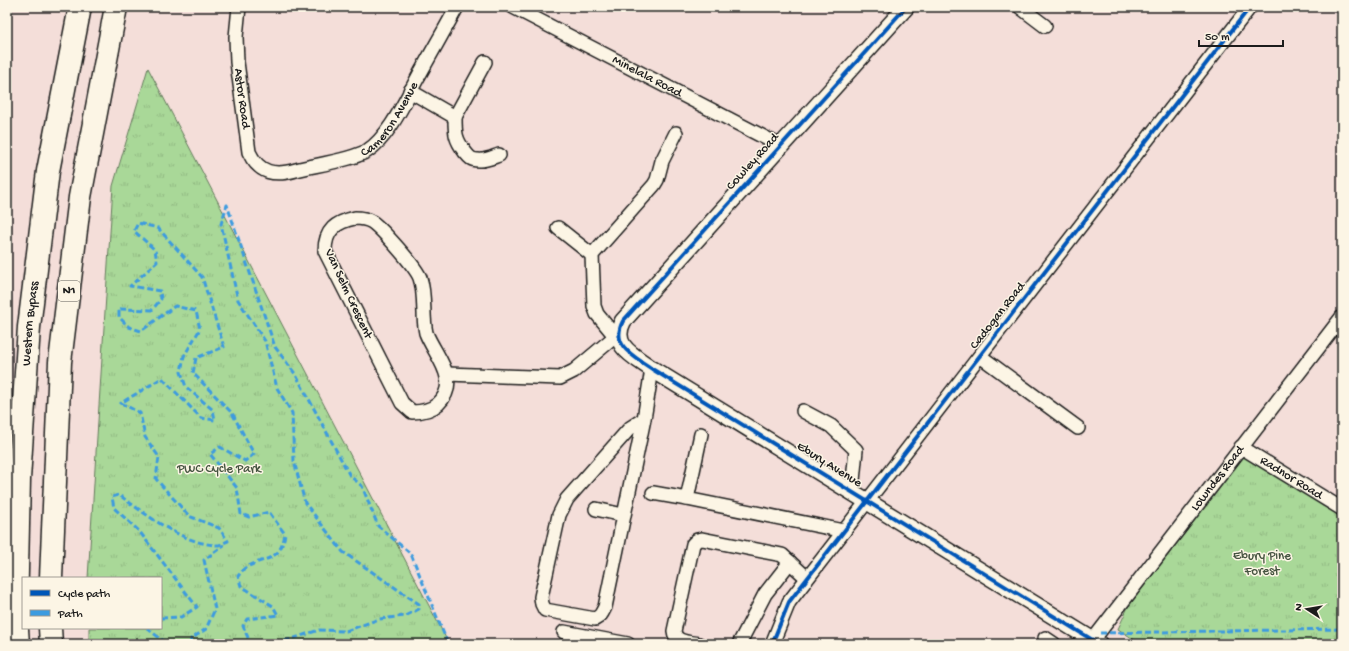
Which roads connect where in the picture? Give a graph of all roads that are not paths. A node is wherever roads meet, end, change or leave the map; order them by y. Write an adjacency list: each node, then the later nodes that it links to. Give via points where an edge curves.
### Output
1 (80, 7): 43 (highway, Western Bypass, via 48,171 29,327 19,479 16,615)
2 (116, 7): 38 (highway, N1, via 80,198 60,362)
3 (239, 7): 16 (street, Astor Road, via 237,62 249,152 255,164)
4 (457, 7): 11 (street, Cameron Avenue)
5 (512, 7): 14 (street, Minelala Road)
6 (906, 7): 14 (street, Cowley Road)
7 (1020, 7): 9 (street)
8 (1250, 7): 21 (street, Cadogan Road)
9 (1045, 26)
10 (485, 62): 12 (street)
11 (410, 91): 12 (street); 16 (street, Cameron Avenue, via 380,141 366,151)
12 (455, 117): 15 (street, via 458,143 470,158 477,160)
13 (676, 133): 18 (street, via 654,185)
14 (781, 146): 20 (street, Cowley Road, via 623,321)
15 (499, 155)
16 (276, 174)
17 (558, 228): 18 (street)
18 (592, 255): 20 (street, via 594,306)
19 (1342, 317): 28 (street, Lowndes Road)
20 (617, 335): 22 (street, Ebury Avenue, via 621,344 630,353); 23 (street, via 574,371 560,378)
21 (980, 356): 26 (street); 32 (street, Cadogan Road)
22 (652, 368): 25 (street); 29 (street, Ebury Avenue)
23 (447, 374): 23 (street, Van Selm Crescent, via 446,393 436,406 412,412 402,403 325,251 328,233 336,225 355,218 365,218 374,223 415,269 422,288 426,333)
24 (803, 411): 29 (street, via 831,426 856,450)
25 (644, 419): 35 (street); 35 (street, via 630,428 561,508 541,597 545,610 595,619 601,616)
26 (1078, 428)
27 (701, 434): 31 (street)
28 (1241, 447): 34 (street, Radnor Road); 42 (street, Lowndes Road)
29 (852, 491): 32 (street, Ebury Avenue)
30 (653, 493): 31 (street)
31 (687, 499): 36 (street)
32 (868, 501): 36 (street, Cadogan Road); 42 (street, Ebury Avenue)
33 (596, 508): 35 (street)
34 (1342, 509)
35 (623, 515)
36 (844, 531): 39 (street, Cadogan Road)
37 (790, 562): 39 (street); 46 (street, via 782,555 702,539 695,542 674,631 680,640); 47 (street, via 765,594)
38 (51, 577)
39 (807, 578): 48 (street, Cadogan Road, via 788,602)
40 (50, 629): 44 (highway)
41 (564, 632): 45 (street)
42 (1096, 642)
43 (18, 644)
44 (51, 644)
45 (628, 644)
46 (699, 644)
47 (739, 644)
48 (772, 644)

